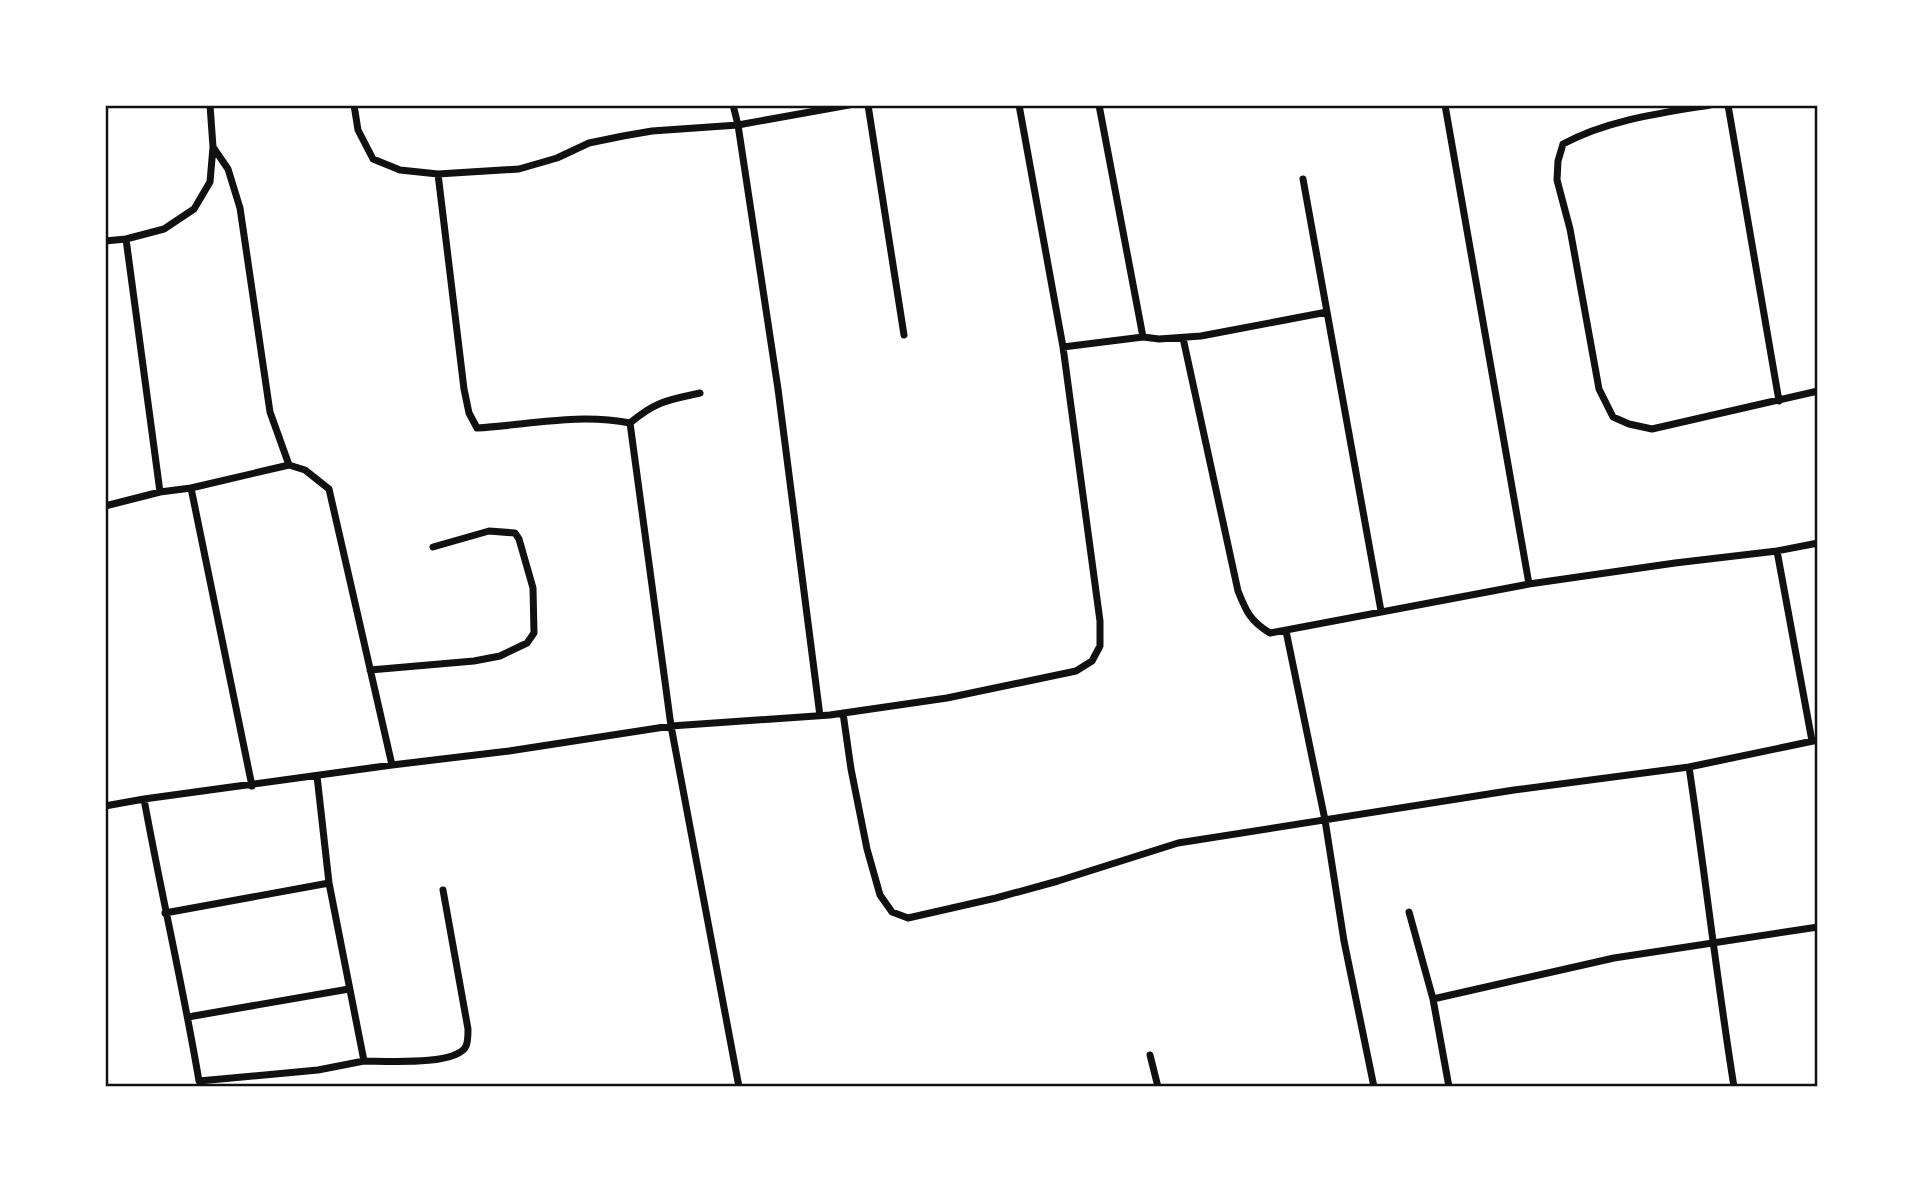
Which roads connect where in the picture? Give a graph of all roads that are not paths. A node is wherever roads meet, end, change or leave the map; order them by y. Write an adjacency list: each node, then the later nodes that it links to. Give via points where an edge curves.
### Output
1 (210, 105): 12 (street)
2 (354, 105): 13 (street, via 358,130 373,159 400,170)
3 (733, 105): 11 (street)
4 (849, 105): 11 (street)
5 (868, 105): 18 (street)
6 (1019, 105): 21 (street)
7 (1100, 105): 19 (street)
8 (1445, 105): 33 (street)
9 (1710, 105): 24 (street, via 1620,122 1563,144 1557,180 1599,389 1613,417 1652,429)
10 (1728, 105): 24 (street)
11 (738, 125): 13 (street, via 622,136 519,169); 38 (street)
12 (213, 147): 15 (street, via 210,182 194,209 164,229); 26 (street, via 228,169 240,208 270,412)
13 (439, 174): 25 (street, via 464,389 477,428 559,418)
14 (1303, 179): 17 (street)
15 (126, 239): 16 (street); 28 (street)
16 (105, 241)
17 (1327, 312): 20 (street); 34 (street)
18 (904, 335)
19 (1143, 337): 20 (street); 21 (street)
20 (1183, 338): 35 (street, via 1238,590 1256,624 1270,633)
21 (1063, 347): 37 (street, via 1100,621 1100,646 1092,661 1051,677)
22 (1818, 391): 24 (street)
23 (700, 393): 25 (street, via 659,402)
24 (1779, 401)
25 (630, 423): 39 (street)
26 (289, 465): 27 (street); 36 (street, via 305,470 329,489)
27 (191, 488): 28 (street); 44 (street)
28 (160, 492): 29 (street)
29 (105, 506)
30 (1818, 543): 32 (street)
31 (433, 547): 36 (street, via 489,531 515,533 533,588 534,633 527,643 500,656)
32 (1777, 551): 33 (street); 40 (street)
33 (1529, 584): 34 (street)
34 (1381, 611): 35 (street)
35 (1286, 631): 47 (street)
36 (370, 670): 41 (street)
37 (842, 713): 38 (street); 47 (street, via 880,895 892,912 908,918 1058,881 1178,843)
38 (820, 716): 39 (street)
39 (671, 726): 41 (street); 60 (street)
40 (1815, 740): 42 (street)
41 (392, 765): 43 (street)
42 (1689, 767): 47 (street); 53 (street)
43 (317, 776): 44 (street); 48 (street)
44 (252, 786): 45 (street)
45 (144, 799): 46 (street); 51 (street)
46 (105, 806)
47 (1325, 820): 62 (street)
48 (329, 883): 51 (street); 54 (street)
49 (443, 890): 58 (street, via 468,1029 466,1046 458,1054 426,1062)
50 (1409, 912): 55 (street)
51 (165, 913): 56 (street)
52 (1818, 927): 53 (street)
53 (1713, 942): 55 (street, via 1614,958); 64 (street)
54 (349, 989): 56 (street); 58 (street)
55 (1433, 999): 63 (street)
56 (188, 1017): 59 (street)
57 (1150, 1055): 61 (street)
58 (364, 1061): 59 (street)
59 (200, 1084)
60 (739, 1087)
61 (1158, 1087)
62 (1374, 1087)
63 (1449, 1087)
64 (1734, 1087)

